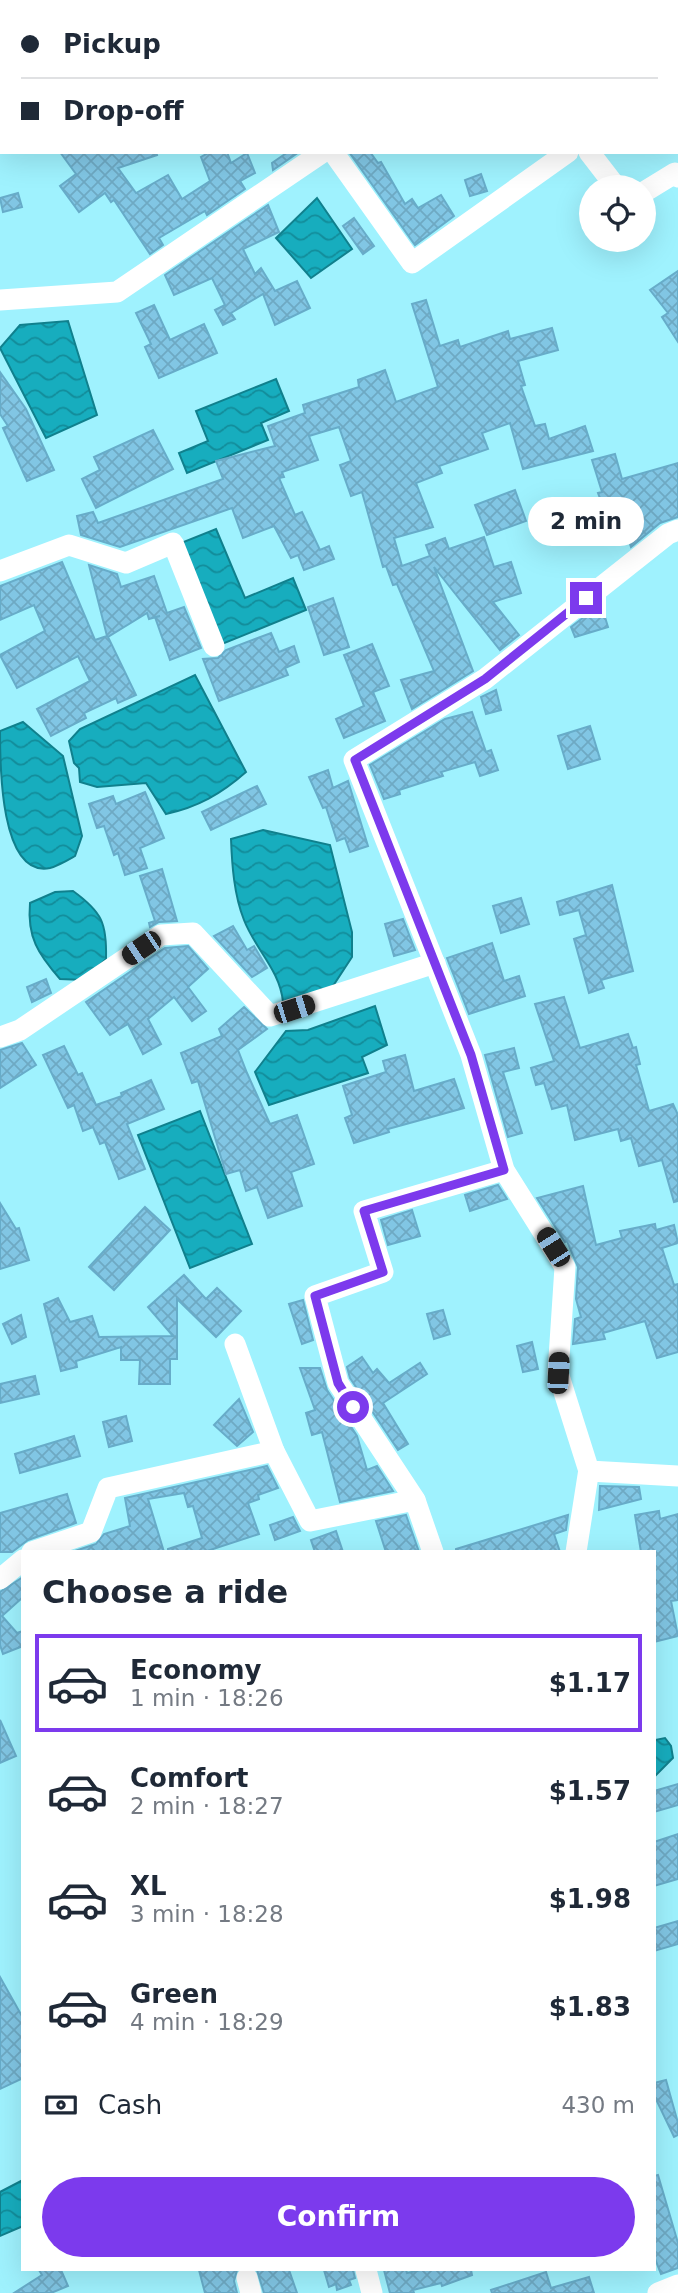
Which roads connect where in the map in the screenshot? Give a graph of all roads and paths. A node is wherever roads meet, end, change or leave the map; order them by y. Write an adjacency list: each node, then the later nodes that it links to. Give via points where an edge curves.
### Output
1 (320, 154): 8 (street, via 117,292)
2 (333, 154): 3 (street, via 412,263)
3 (565, 154)
4 (591, 154): 5 (street)
5 (607, 175)
6 (678, 177): 7 (street, via 676,173)
7 (656, 185)
8 (0, 300)
9 (678, 530): 12 (street, via 485,679 355,760)
10 (0, 570): 11 (street, via 69,545 126,563 173,543)
11 (215, 646)
12 (435, 963): 13 (street, via 270,1016 193,933 162,935 20,1030); 14 (street, via 471,1055)
13 (0, 1037)
14 (504, 1170): 17 (street, via 565,1266 558,1373); 19 (street, via 364,1211 383,1272 315,1296 338,1383)
15 (235, 1345): 16 (street)
16 (274, 1451): 19 (street, via 310,1521); 20 (street, via 108,1488 91,1532)
17 (589, 1469): 18 (street); 22 (street)
18 (678, 1476)
19 (415, 1500): 21 (street)
20 (38, 1550)
21 (432, 1550)
22 (576, 1550)
23 (21, 1562): 24 (street)
24 (0, 1579)
25 (366, 2271): 27 (street)
26 (678, 2285): 28 (street)
27 (372, 2293)
28 (659, 2293)

